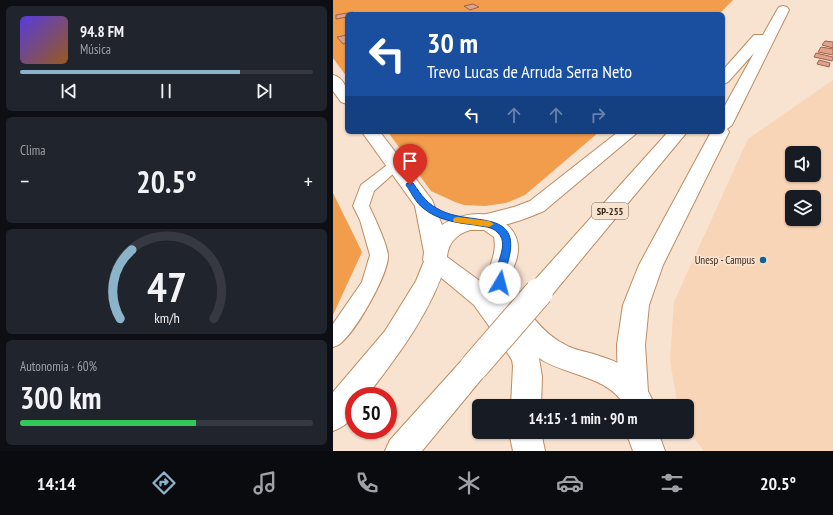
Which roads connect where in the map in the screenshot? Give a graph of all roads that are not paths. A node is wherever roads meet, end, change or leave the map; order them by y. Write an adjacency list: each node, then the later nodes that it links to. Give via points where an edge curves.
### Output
1 (788, 3): 2 (main road); 3 (main road); 6 (main road)
2 (733, 48)
3 (725, 77)
4 (333, 80): 5 (main road)
5 (345, 96)
6 (725, 121)
7 (373, 134): 11 (main road)
8 (627, 134): 13 (main road, via 537,206 519,213)
9 (676, 134): 22 (main road, SP-255, bridge)
10 (718, 134): 17 (main road, via 651,265 636,305 631,345)
11 (396, 165): 12 (main road); 15 (street, via 367,189 361,206 379,255 371,284)
12 (425, 206): 13 (main road, via 454,219); 14 (main road)
13 (477, 222): 14 (main road, via 449,230 441,238); 17 (main road, via 493,225 501,230 506,238 506,254 499,275 501,291 516,316 545,348 564,358 604,370 621,380)
14 (435, 255): 16 (main road, via 447,270 483,298 512,337 525,360 528,376); 18 (main road, via 428,283 395,339)
15 (333, 338)
16 (526, 399)
17 (636, 399)
18 (333, 416)
19 (526, 439): 23 (main road)
20 (638, 439): 24 (main road)
21 (644, 439): 25 (main road)
22 (401, 451)
23 (529, 451)
24 (633, 451)
25 (649, 451)

